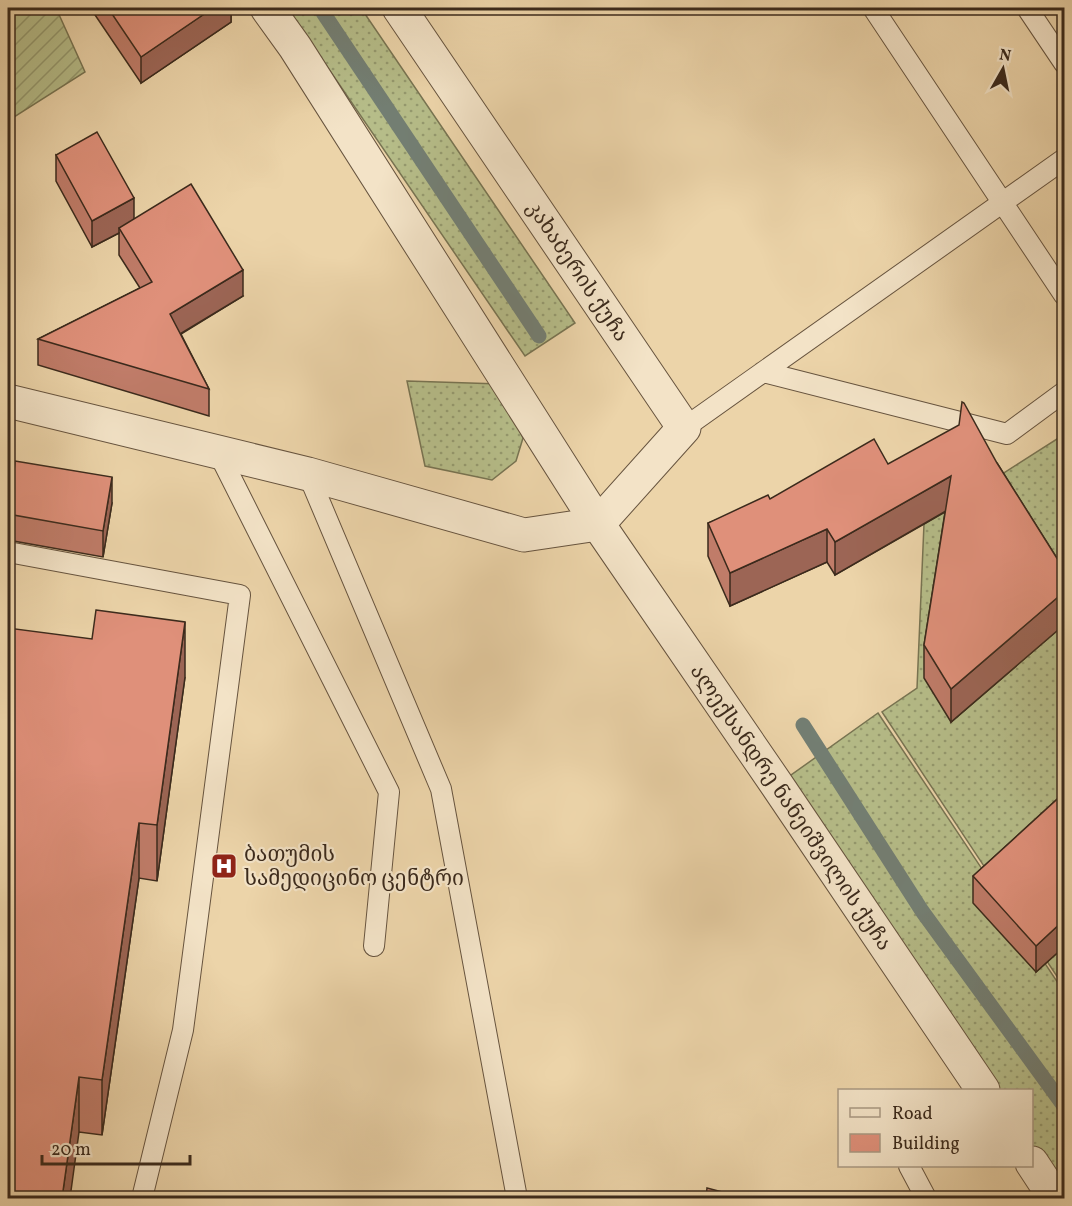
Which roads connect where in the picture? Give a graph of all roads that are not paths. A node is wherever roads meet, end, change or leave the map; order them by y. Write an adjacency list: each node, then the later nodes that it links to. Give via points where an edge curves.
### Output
1 (267, 8): 15 (street)
2 (399, 8): 12 (street, კახაბერის ქუჩა)
3 (873, 8): 7 (lane)
4 (1027, 8): 5 (lane)
5 (1065, 63)
6 (1065, 159): 7 (lane)
7 (1003, 202): 8 (lane); 9 (lane)
8 (1065, 295)
9 (763, 372): 10 (lane, via 1007,434); 12 (lane)
10 (1065, 392)
11 (8, 401): 13 (street)
12 (684, 428): 15 (street)
13 (218, 452): 14 (street); 17 (lane, via 389,792)
14 (308, 474): 15 (street, via 524,535); 22 (lane, via 441,789)
15 (598, 524): 18 (street, ალექსანდრე ნანეიშვილის ქუჩა)
16 (8, 552): 21 (lane, via 240,595 183,1030)
17 (374, 946)
18 (982, 1089)
19 (1033, 1165): 24 (street)
20 (910, 1167): 23 (lane)
21 (142, 1198)
22 (517, 1198)
23 (926, 1198)
24 (1055, 1198)

